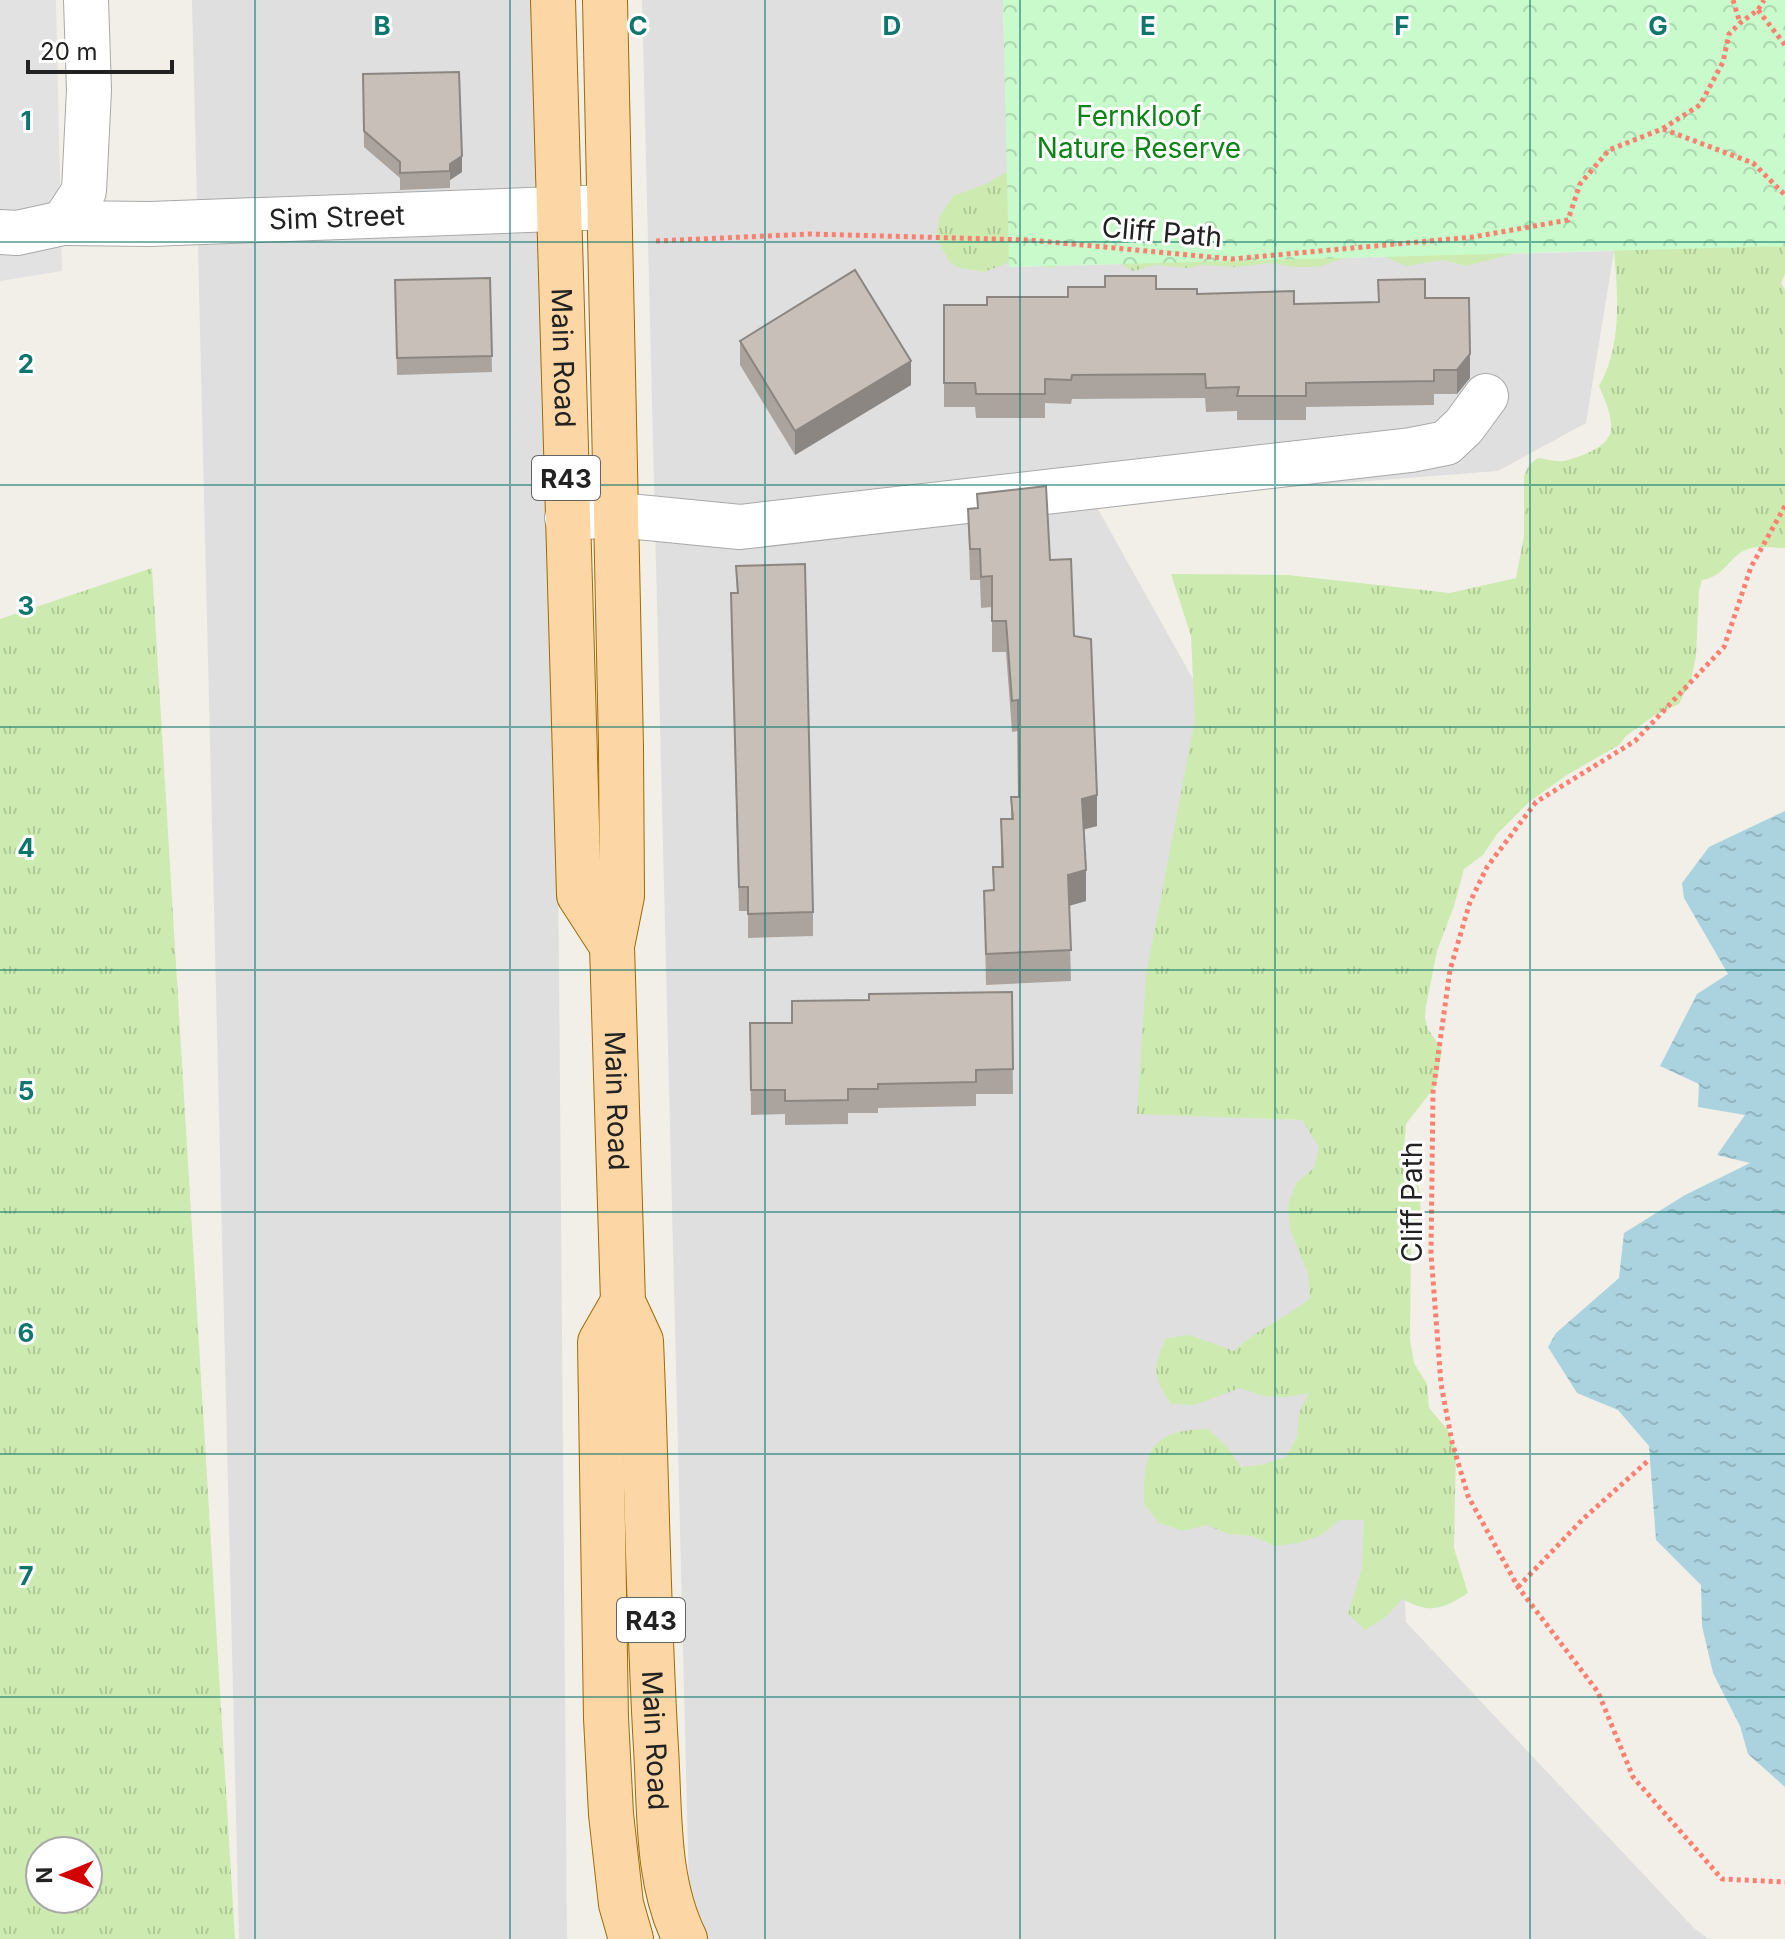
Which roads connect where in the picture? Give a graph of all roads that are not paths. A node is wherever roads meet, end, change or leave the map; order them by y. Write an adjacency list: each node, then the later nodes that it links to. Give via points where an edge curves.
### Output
1 (86, 0): 5 (lane, via 84,191)
2 (553, 0): 4 (main road, Main Road / R43)
3 (605, 0): 6 (main road, Main Road / R43)
4 (558, 209): 5 (lane, Sim Street); 6 (lane, Sim Street); 10 (main road, Main Road / R43)
5 (63, 223): 7 (lane, Sim Street)
6 (610, 225): 9 (main road, Main Road / R43)
7 (0, 232)
8 (1486, 396): 9 (lane, via 1446,443 1411,450 740,527)
9 (618, 515): 10 (lane); 11 (main road, Main Road / R43, via 622,896)
10 (567, 518): 11 (main road, Main Road / R43, via 579,895)
11 (612, 946): 12 (main road, Main Road / R43)
12 (623, 1302): 13 (main road, Main Road / R43, via 600,1342 610,1801 621,1904); 14 (main road, Main Road / R43, via 641,1341 663,1864)
13 (631, 1939)
14 (685, 1939)

